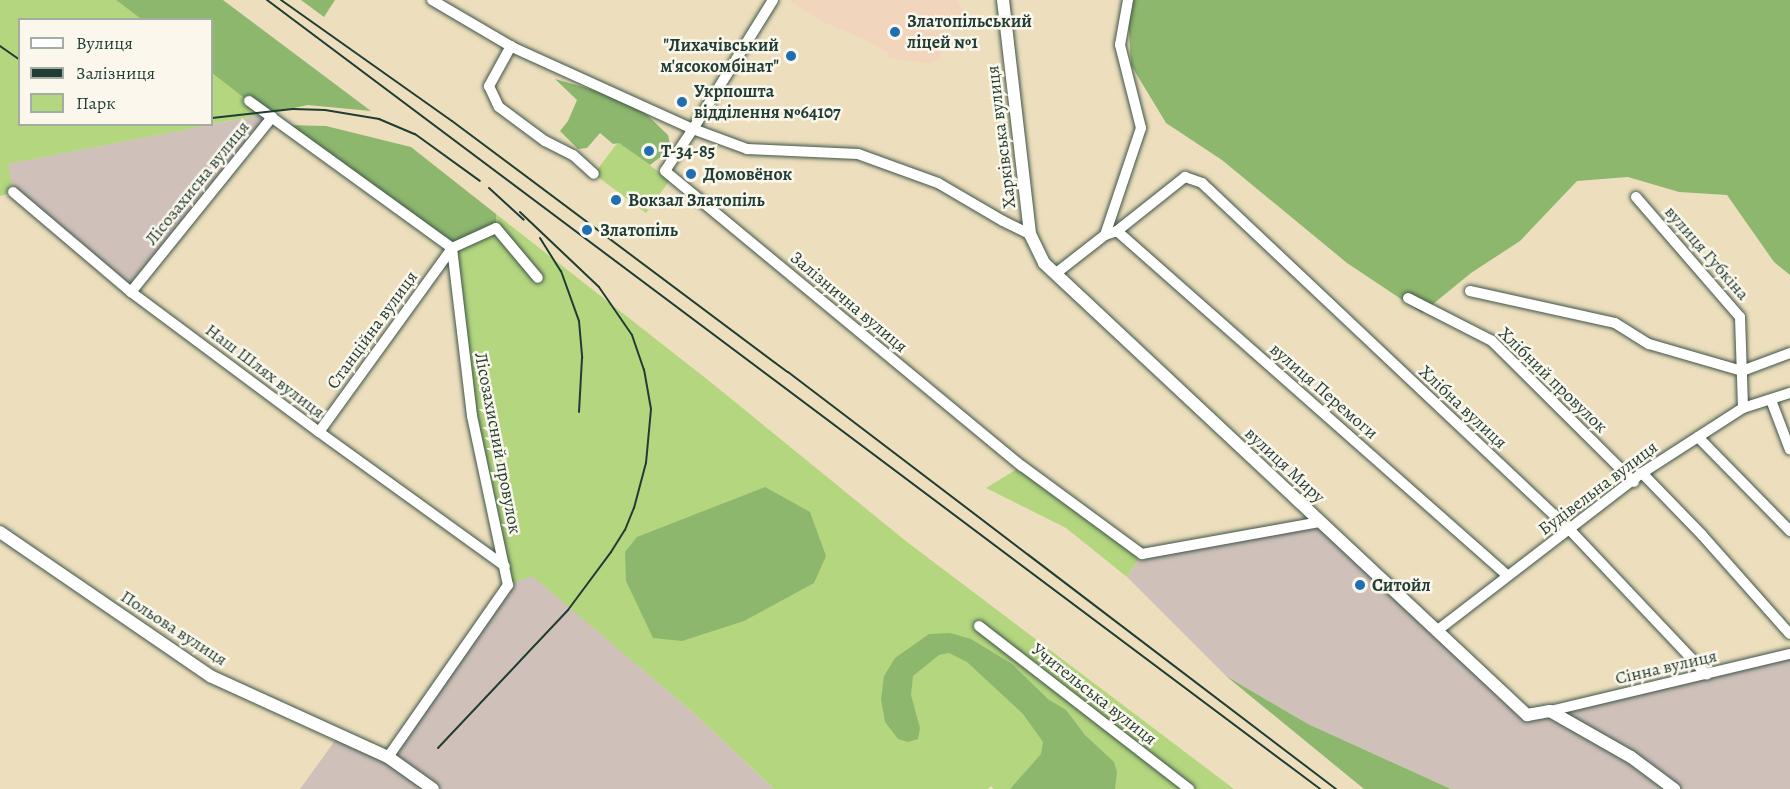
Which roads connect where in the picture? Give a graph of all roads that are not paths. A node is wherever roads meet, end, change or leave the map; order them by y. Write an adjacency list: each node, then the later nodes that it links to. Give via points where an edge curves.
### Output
1 (432, 0): 5 (street)
2 (1003, 0): 13 (main road, Харківська вулиця)
3 (1128, 0): 14 (street, via 1120,45 1140,128)
4 (767, 2): 8 (street)
5 (511, 46): 8 (street); 9 (street, via 489,86 499,107 545,141 573,155)
6 (249, 101): 7 (street, Лісозахисна вулиця)
7 (272, 117): 15 (street); 19 (street, Лісозахисна вулиця)
8 (693, 129): 13 (street, via 747,149 858,154 938,183); 31 (street, Залізнична вулиця, via 665,171 1022,466 1142,554)
9 (594, 174)
10 (14, 192): 19 (street, Наш Шлях вулиця)
11 (1636, 197): 22 (street, вулиця Губкіна, via 1740,317)
12 (1117, 231): 14 (street); 32 (street, Хлібна вулиця, via 1185,177 1202,183); 36 (street, вулиця Перемоги)
13 (1030, 234): 16 (main road, вулиця Миру)
14 (1106, 235): 16 (street)
15 (452, 248): 17 (street, via 496,228); 26 (street, Станційна вулиця); 35 (street, Лісозахисний провулок, via 472,416)
16 (1054, 274): 31 (main road, вулиця Миру)
17 (538, 278)
18 (1470, 291): 22 (street, via 1615,323 1649,345)
19 (131, 292): 26 (street, Наш Шлях вулиця)
20 (1408, 298): 30 (street, Хлібний провулок, via 1492,341)
21 (1790, 353): 22 (street)
22 (1742, 371): 25 (street, вулиця Губкіна)
23 (1790, 393): 24 (street, Будівельна вулиця)
24 (1771, 400): 25 (street, Будівельна вулиця); 28 (street)
25 (1743, 408): 27 (street, Будівельна вулиця)
26 (319, 432): 35 (street, Наш Шлях вулиця)
27 (1698, 437): 29 (street, Будівельна вулиця); 33 (street)
28 (1790, 450)
29 (1642, 473): 30 (street, Будівельна вулиця); 39 (street)
30 (1634, 482): 32 (street, Будівельна вулиця)
31 (1319, 522): 38 (main road, вулиця Миру)
32 (1570, 530): 36 (street, Будівельна вулиця); 41 (street, Хлібна вулиця)
33 (1790, 531)
34 (0, 532): 43 (main road, Польова вулиця, via 210,676)
35 (506, 566): 43 (street, Лісозахисний провулок, via 508,585)
36 (1508, 576): 38 (street, Будівельна вулиця)
37 (979, 626): 45 (street, Учительська вулиця)
38 (1438, 630): 42 (main road, вулиця Миру, via 1527,715)
39 (1790, 634)
40 (1790, 654): 41 (street, Сінна вулиця)
41 (1707, 675): 42 (street, Сінна вулиця)
42 (1550, 711): 46 (main road, via 1631,757)
43 (388, 757): 44 (main road, Польова вулиця)
44 (433, 789)
45 (1189, 789)
46 (1674, 789)

